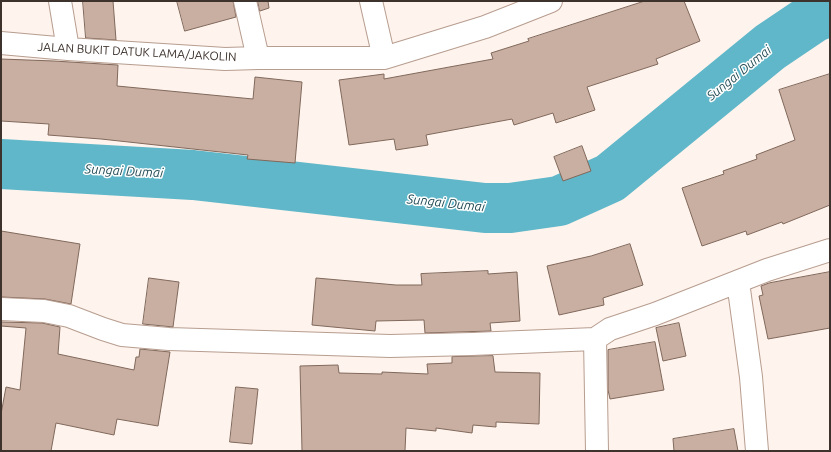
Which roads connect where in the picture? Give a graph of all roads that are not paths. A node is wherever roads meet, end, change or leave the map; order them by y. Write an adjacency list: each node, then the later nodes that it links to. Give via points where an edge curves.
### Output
1 (60, 1): 6 (street)
2 (245, 1): 7 (street)
3 (371, 1): 8 (street)
4 (551, 1): 8 (street, JALAN BUKIT DATUK LAMA/JAKOLIN, via 485,27)
5 (1, 43): 6 (street, JALAN BUKIT DATUK LAMA/JAKOLIN)
6 (68, 49): 7 (street, JALAN BUKIT DATUK LAMA/JAKOLIN, via 225,59)
7 (258, 58): 8 (street, JALAN BUKIT DATUK LAMA/JAKOLIN)
8 (384, 58)
9 (830, 250): 10 (street)
10 (738, 282): 12 (street, via 610,329); 14 (street, via 751,377)
11 (1, 309): 12 (street, via 44,311 69,316 122,335 169,339 390,346)
12 (595, 338): 13 (street)
13 (597, 451)
14 (757, 451)

